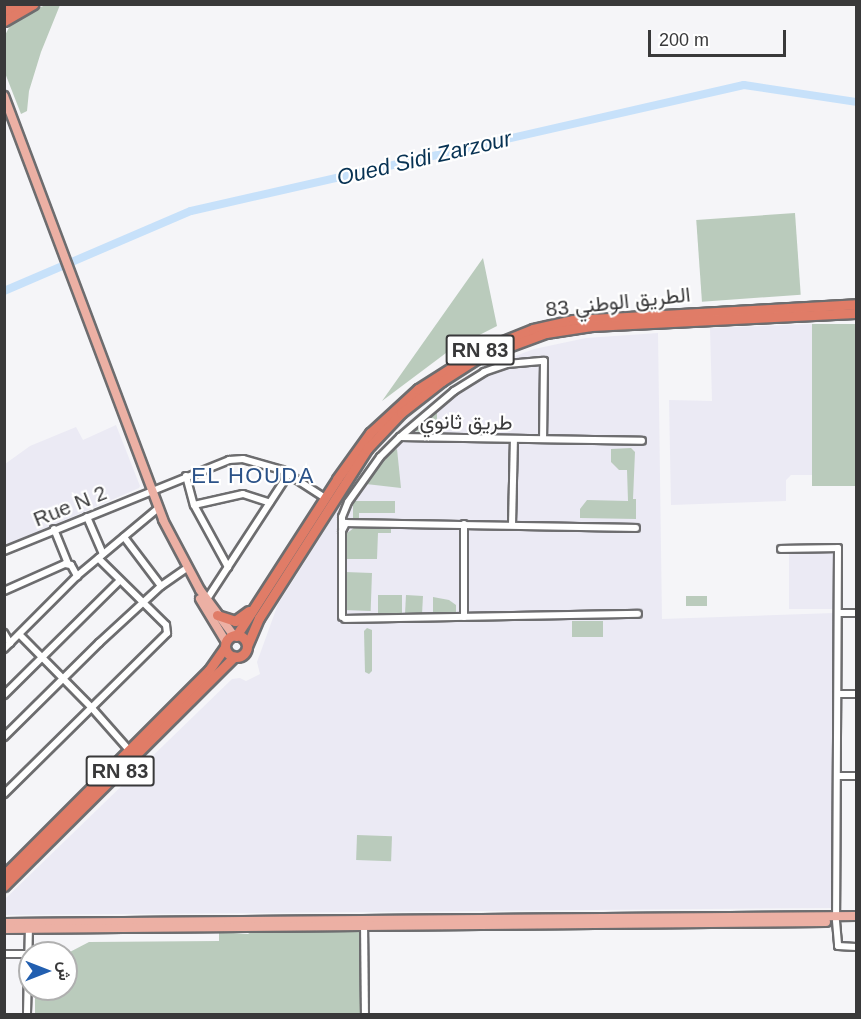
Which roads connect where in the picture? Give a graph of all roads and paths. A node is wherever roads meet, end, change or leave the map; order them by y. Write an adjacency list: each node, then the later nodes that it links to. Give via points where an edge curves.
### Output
1 (18, 4): 3 (highway)
2 (34, 4): 4 (highway)
3 (4, 11)
4 (4, 21)
5 (4, 96): 14 (main road)
6 (856, 304): 15 (highway, الطريق الوطني 83 / RN 83, via 573,320 495,342 435,376 394,410 359,447)
7 (856, 313): 48 (highway, الطريق الوطني 83 / RN 83, via 591,326 546,333 478,358 400,413 367,449 259,618)
8 (400, 437): 9 (street, طريق ثانوي); 10 (street, via 445,398 484,372 521,361 544,360); 22 (street, طريق ثانوي, via 380,457 348,502)
9 (514, 439): 10 (street, طريق ثانوي); 21 (street)
10 (543, 440): 11 (street, طريق ثانوي)
11 (642, 441)
12 (289, 473): 13 (street, Rue N 2, via 243,459 218,463); 15 (street, Rue N 2); 16 (street)
13 (186, 476): 14 (street, Rue N 2); 17 (street)
14 (150, 490): 18 (main road); 19 (street, Rue N 2); 36 (main road, via 174,543)
15 (325, 498): 38 (highway, الطريق الوطني 83 / RN 83)
16 (270, 503): 17 (street, via 243,494); 30 (street)
17 (194, 506): 30 (street)
18 (156, 510): 25 (street); 31 (main road)
19 (87, 517): 24 (street, Rue N 2); 28 (street)
20 (464, 524): 21 (street); 22 (street, via 353,521); 43 (street)
21 (512, 525): 23 (street)
22 (342, 528): 43 (street, طريق ثانوي, via 343,618)
23 (636, 528)
24 (54, 529): 27 (street, Rue N 2); 29 (street)
25 (124, 537): 28 (street); 34 (street)
26 (781, 549): 39 (street, via 838,548)
27 (4, 551)
28 (100, 556): 32 (street); 33 (street)
29 (68, 564): 32 (street); 35 (street)
30 (228, 567): 36 (street)
31 (184, 570): 34 (street); 46 (main road)
32 (76, 576): 45 (street)
33 (119, 581): 37 (street); 50 (street)
34 (161, 586): 37 (street)
35 (4, 591)
36 (207, 599): 42 (main road)
37 (143, 603): 52 (street); 56 (street, via 167,627 167,633)
38 (254, 608): 42 (highway, via 235,621); 46 (highway, الطريق الوطني 83 / RN 83)
39 (838, 613): 40 (street); 53 (street)
40 (856, 613)
41 (638, 614): 43 (street)
42 (217, 615): 46 (main road)
43 (464, 617)
44 (4, 633): 47 (street)
45 (20, 634): 47 (street); 50 (street)
46 (230, 640): 48 (highway, via 244,640); 51 (highway, via 227,653); 58 (highway, RN 83, via 213,666)
47 (10, 643): 49 (street)
48 (247, 646): 51 (highway, via 242,655)
49 (4, 649)
50 (41, 656): 52 (street); 55 (street)
51 (234, 657): 63 (highway, RN 83)
52 (63, 678): 56 (street); 57 (street)
53 (838, 694): 54 (street); 59 (street)
54 (856, 694)
55 (4, 695)
56 (91, 707): 58 (street); 61 (street)
57 (4, 737)
58 (129, 750): 62 (highway, RN 83)
59 (837, 776): 60 (street); 65 (street)
60 (856, 776)
61 (4, 794)
62 (4, 875)
63 (4, 886)
64 (856, 916): 65 (main road)
65 (836, 919): 66 (main road); 67 (main road); 72 (street, via 838,946)
66 (856, 921)
67 (364, 922): 68 (main road); 70 (main road); 73 (street)
68 (4, 923)
69 (4, 929): 70 (main road)
70 (29, 929): 71 (street)
71 (28, 941)
72 (856, 947)
73 (364, 1014)

